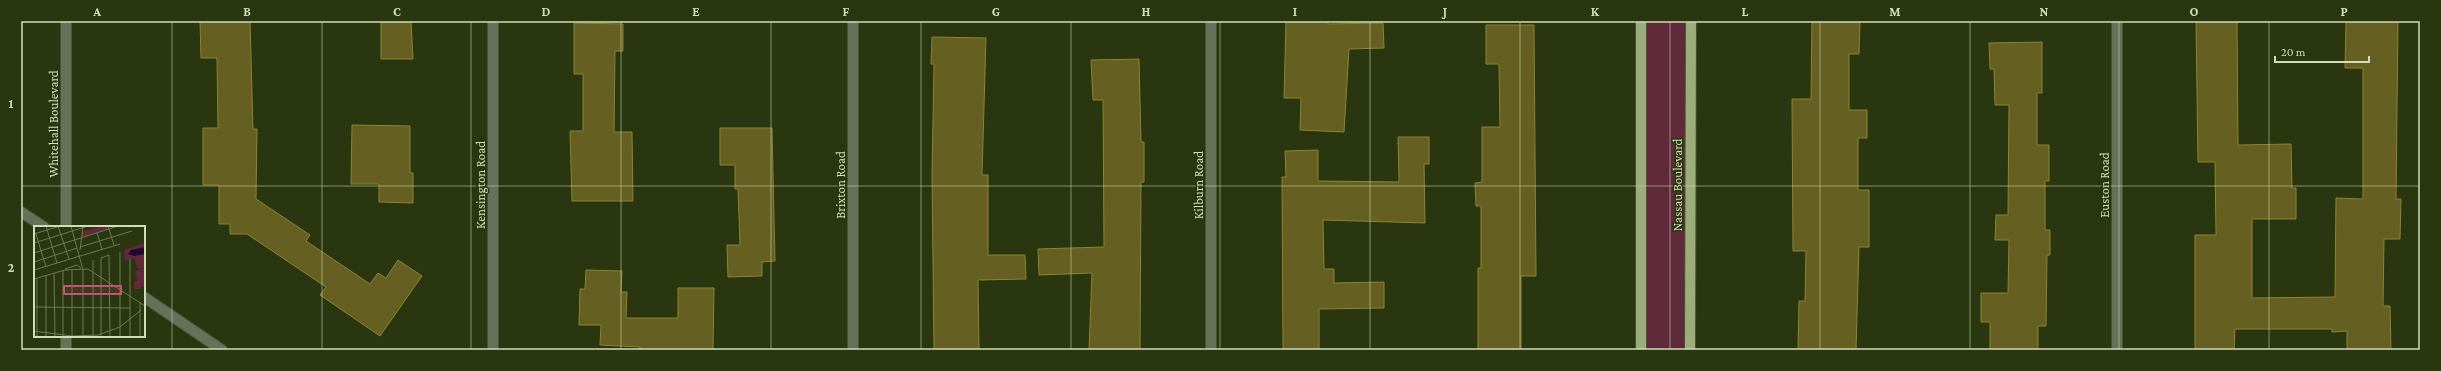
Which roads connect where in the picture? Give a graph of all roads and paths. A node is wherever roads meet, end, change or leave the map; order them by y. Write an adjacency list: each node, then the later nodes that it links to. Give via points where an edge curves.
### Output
1 (66, 21): 10 (street, Whitehall Boulevard)
2 (493, 21): 15 (street, Kensington Road)
3 (853, 21): 16 (street, Brixton Road)
4 (1211, 21): 17 (street, Kilburn Road)
5 (1641, 21): 18 (main road)
6 (1691, 21): 19 (main road, Nassau Boulevard)
7 (2117, 21): 20 (street, Euston Road)
8 (21, 212): 9 (street)
9 (42, 226)
10 (66, 226)
11 (145, 298): 14 (street)
12 (66, 337): 13 (street)
13 (66, 350)
14 (222, 350)
15 (493, 350)
16 (853, 350)
17 (1210, 350)
18 (1641, 350)
19 (1690, 350)
20 (2116, 350)

